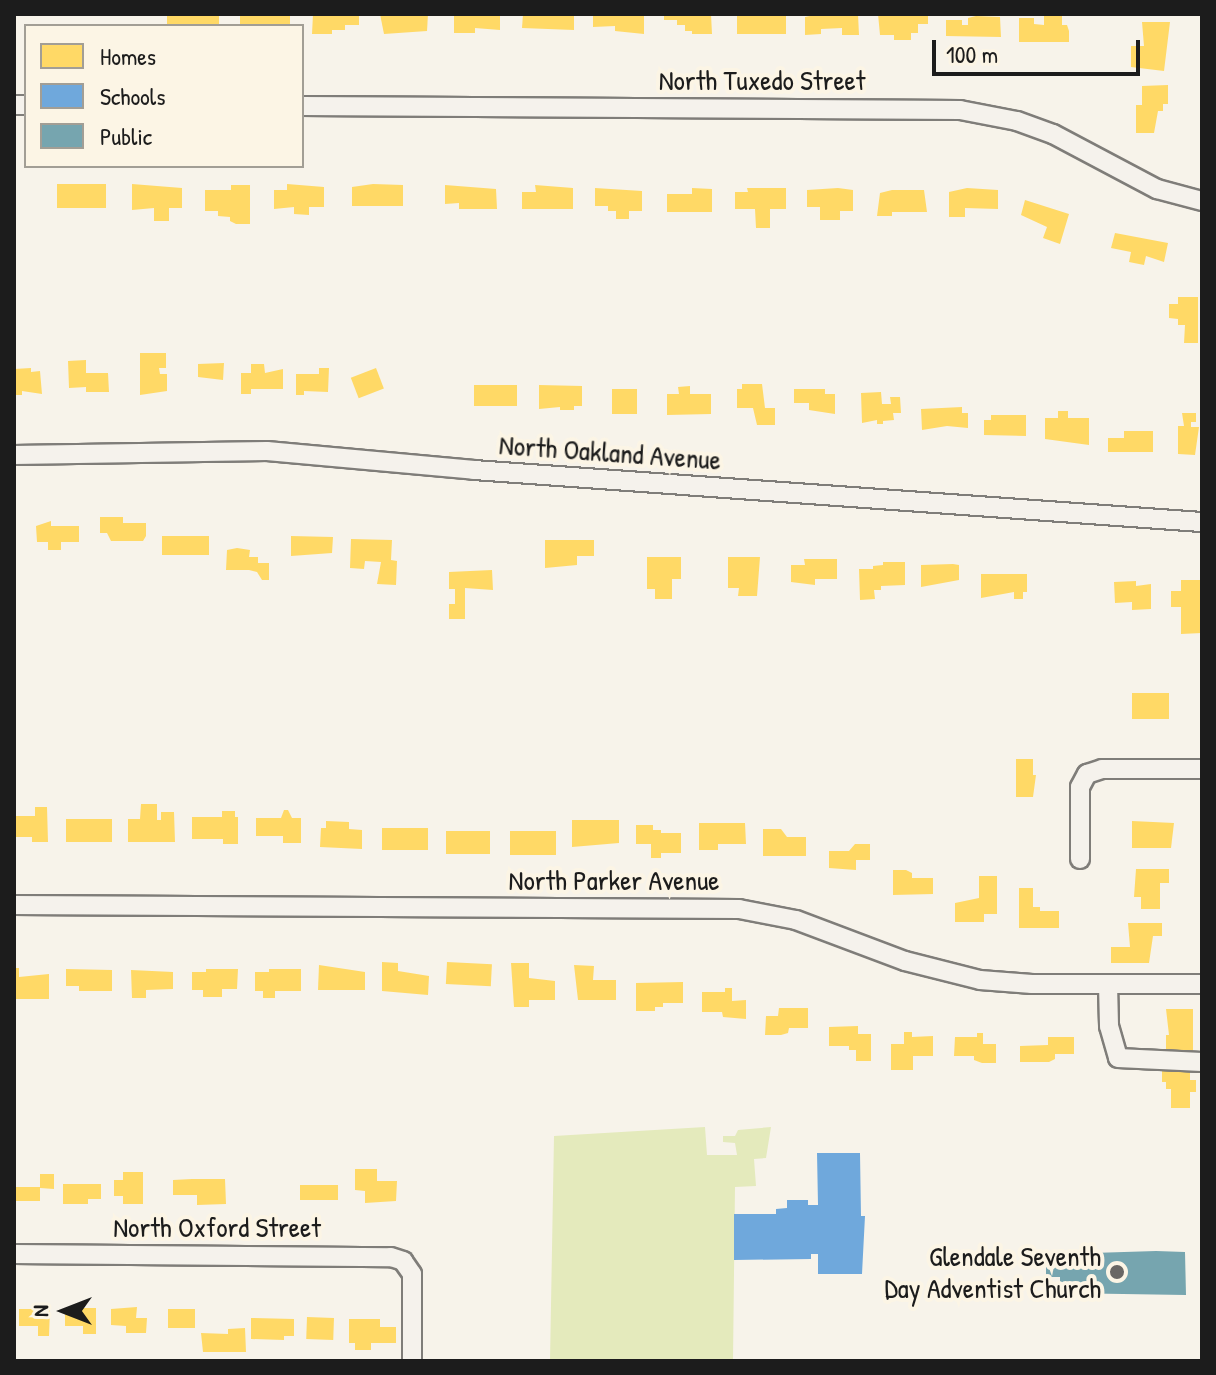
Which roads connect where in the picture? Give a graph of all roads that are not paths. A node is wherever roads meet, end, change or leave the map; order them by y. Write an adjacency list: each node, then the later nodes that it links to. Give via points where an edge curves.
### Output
1 (304, 106): 2 (street, North Tuxedo Street, via 953,109 1041,129 1163,191)
2 (1202, 201)
3 (14, 455): 4 (street, North Oakland Avenue, via 267,451)
4 (1202, 522)
5 (1202, 769): 6 (street, via 1102,769 1087,774 1080,787)
6 (1080, 859)
7 (14, 905): 8 (street, North Parker Avenue, via 739,909 796,920 960,977 1020,984)
8 (1108, 984): 9 (street, North Parker Avenue); 10 (street, via 1109,1026 1118,1058)
9 (1202, 984)
10 (1202, 1062)
11 (14, 1254): 12 (street, North Oxford Street, via 370,1255 403,1261 412,1274)
12 (412, 1361)

